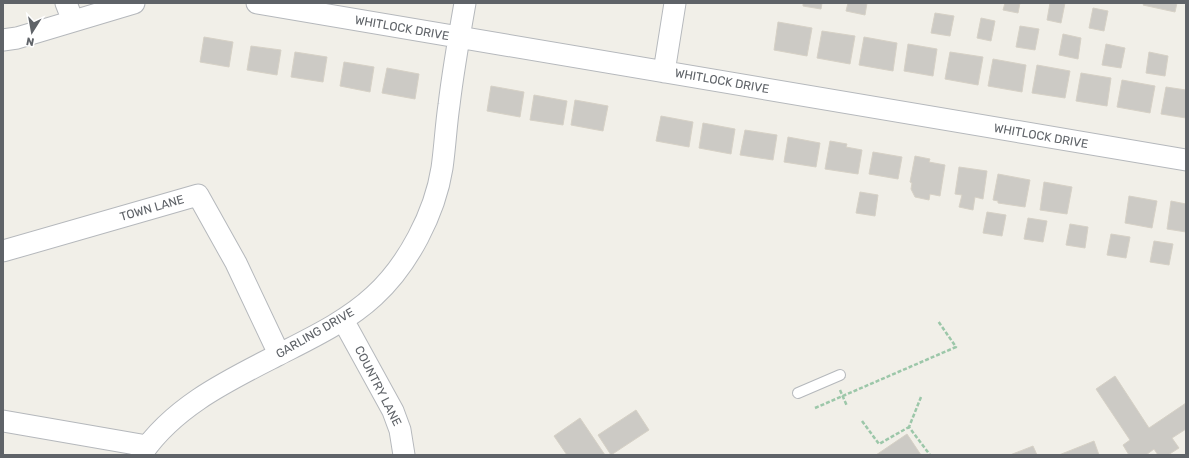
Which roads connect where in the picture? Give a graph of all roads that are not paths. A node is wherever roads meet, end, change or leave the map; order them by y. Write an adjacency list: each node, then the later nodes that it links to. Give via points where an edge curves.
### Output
1 (134, 3): 5 (street)
2 (258, 3): 6 (street, WHITLOCK DRIVE)
3 (464, 3): 6 (street, GARLING DRIVE)
4 (676, 3): 8 (street)
5 (70, 12): 7 (street, via 17,38)
6 (458, 37): 8 (street, WHITLOCK DRIVE); 11 (street, GARLING DRIVE, via 442,168 428,215 413,247 392,276 374,296)
7 (3, 40)
8 (664, 72): 9 (street, WHITLOCK DRIVE)
9 (1186, 160)
10 (3, 251): 12 (street, TOWN LANE, via 198,195 236,263)
11 (343, 320): 12 (street, GARLING DRIVE); 17 (street, COUNTRY LANE, via 393,411 400,430)
12 (279, 354): 16 (street, GARLING DRIVE, via 203,396 171,421)
13 (839, 379): 14 (lane)
14 (798, 393)
15 (3, 421): 16 (street)
16 (144, 450)
17 (404, 455)

